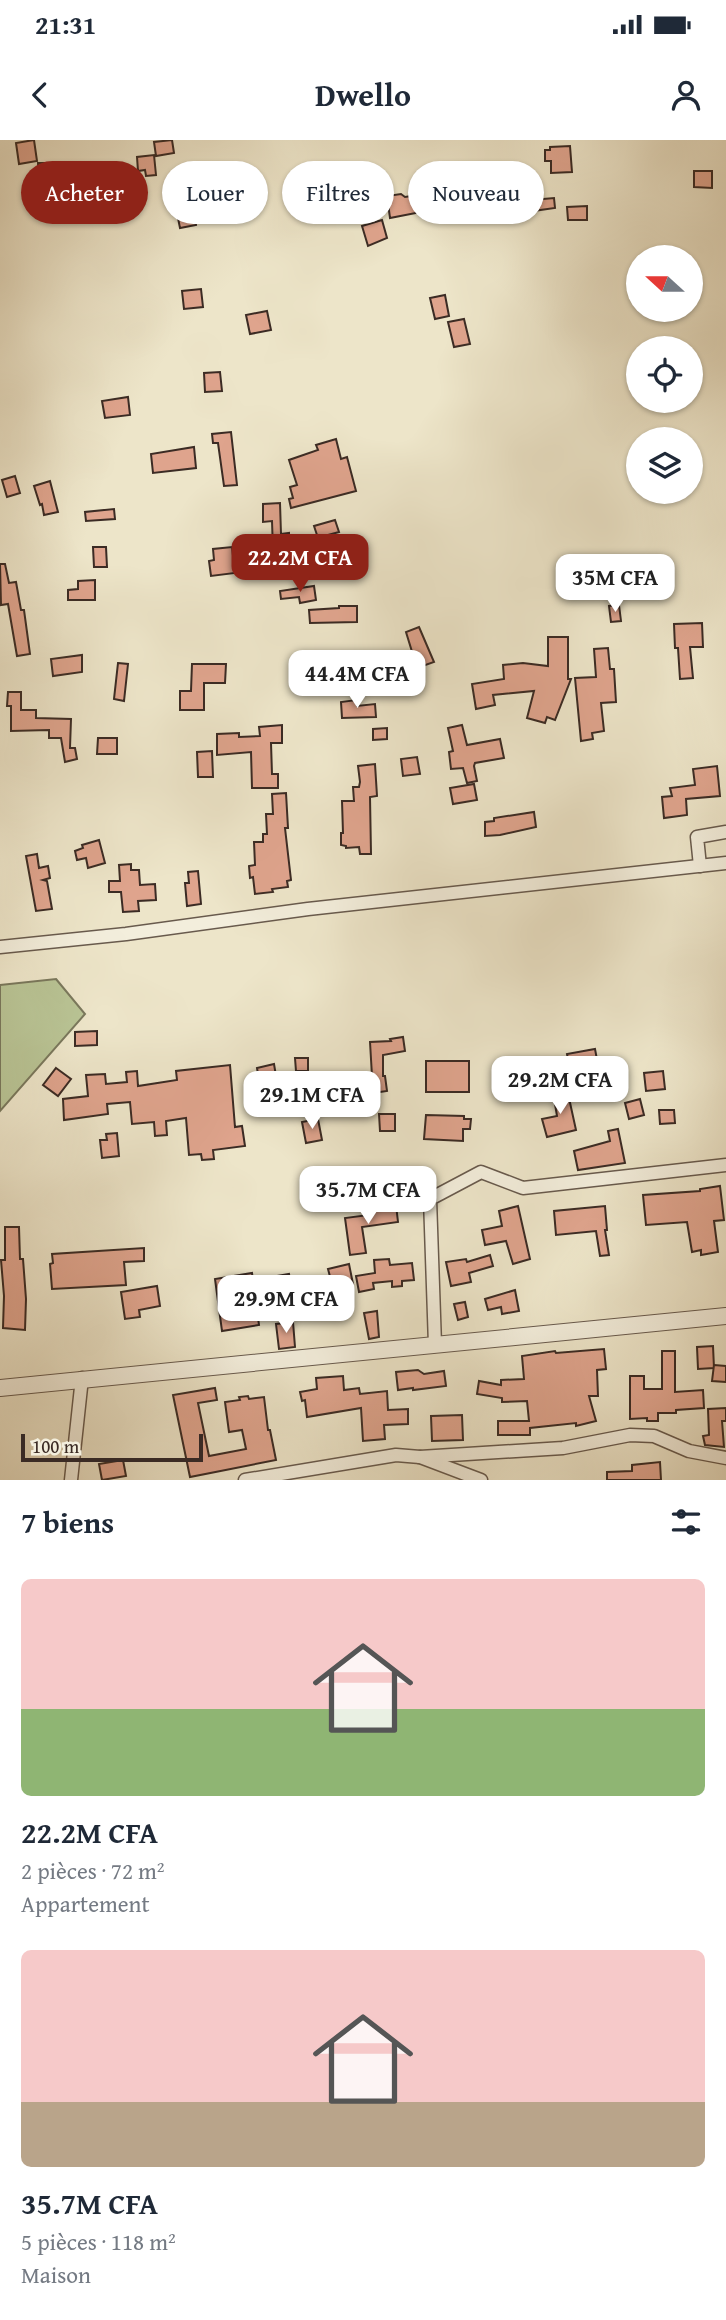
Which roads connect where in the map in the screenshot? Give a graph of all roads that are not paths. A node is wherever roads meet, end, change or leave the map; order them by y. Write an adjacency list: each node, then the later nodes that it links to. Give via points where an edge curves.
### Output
1 (726, 832): 3 (street, via 697,837)
2 (726, 863): 3 (street)
3 (700, 866): 4 (street)
4 (0, 947)
5 (726, 1165): 7 (street, via 523,1188 481,1172 430,1199)
6 (726, 1316): 7 (street)
7 (435, 1345): 8 (street)
8 (82, 1378): 9 (street); 12 (street)
9 (0, 1388)
10 (420, 1457): 11 (street, via 563,1448 630,1435 654,1436 689,1451); 13 (street, via 396,1455); 14 (street)
11 (726, 1458)
12 (71, 1480)
13 (245, 1480)
14 (481, 1480)

